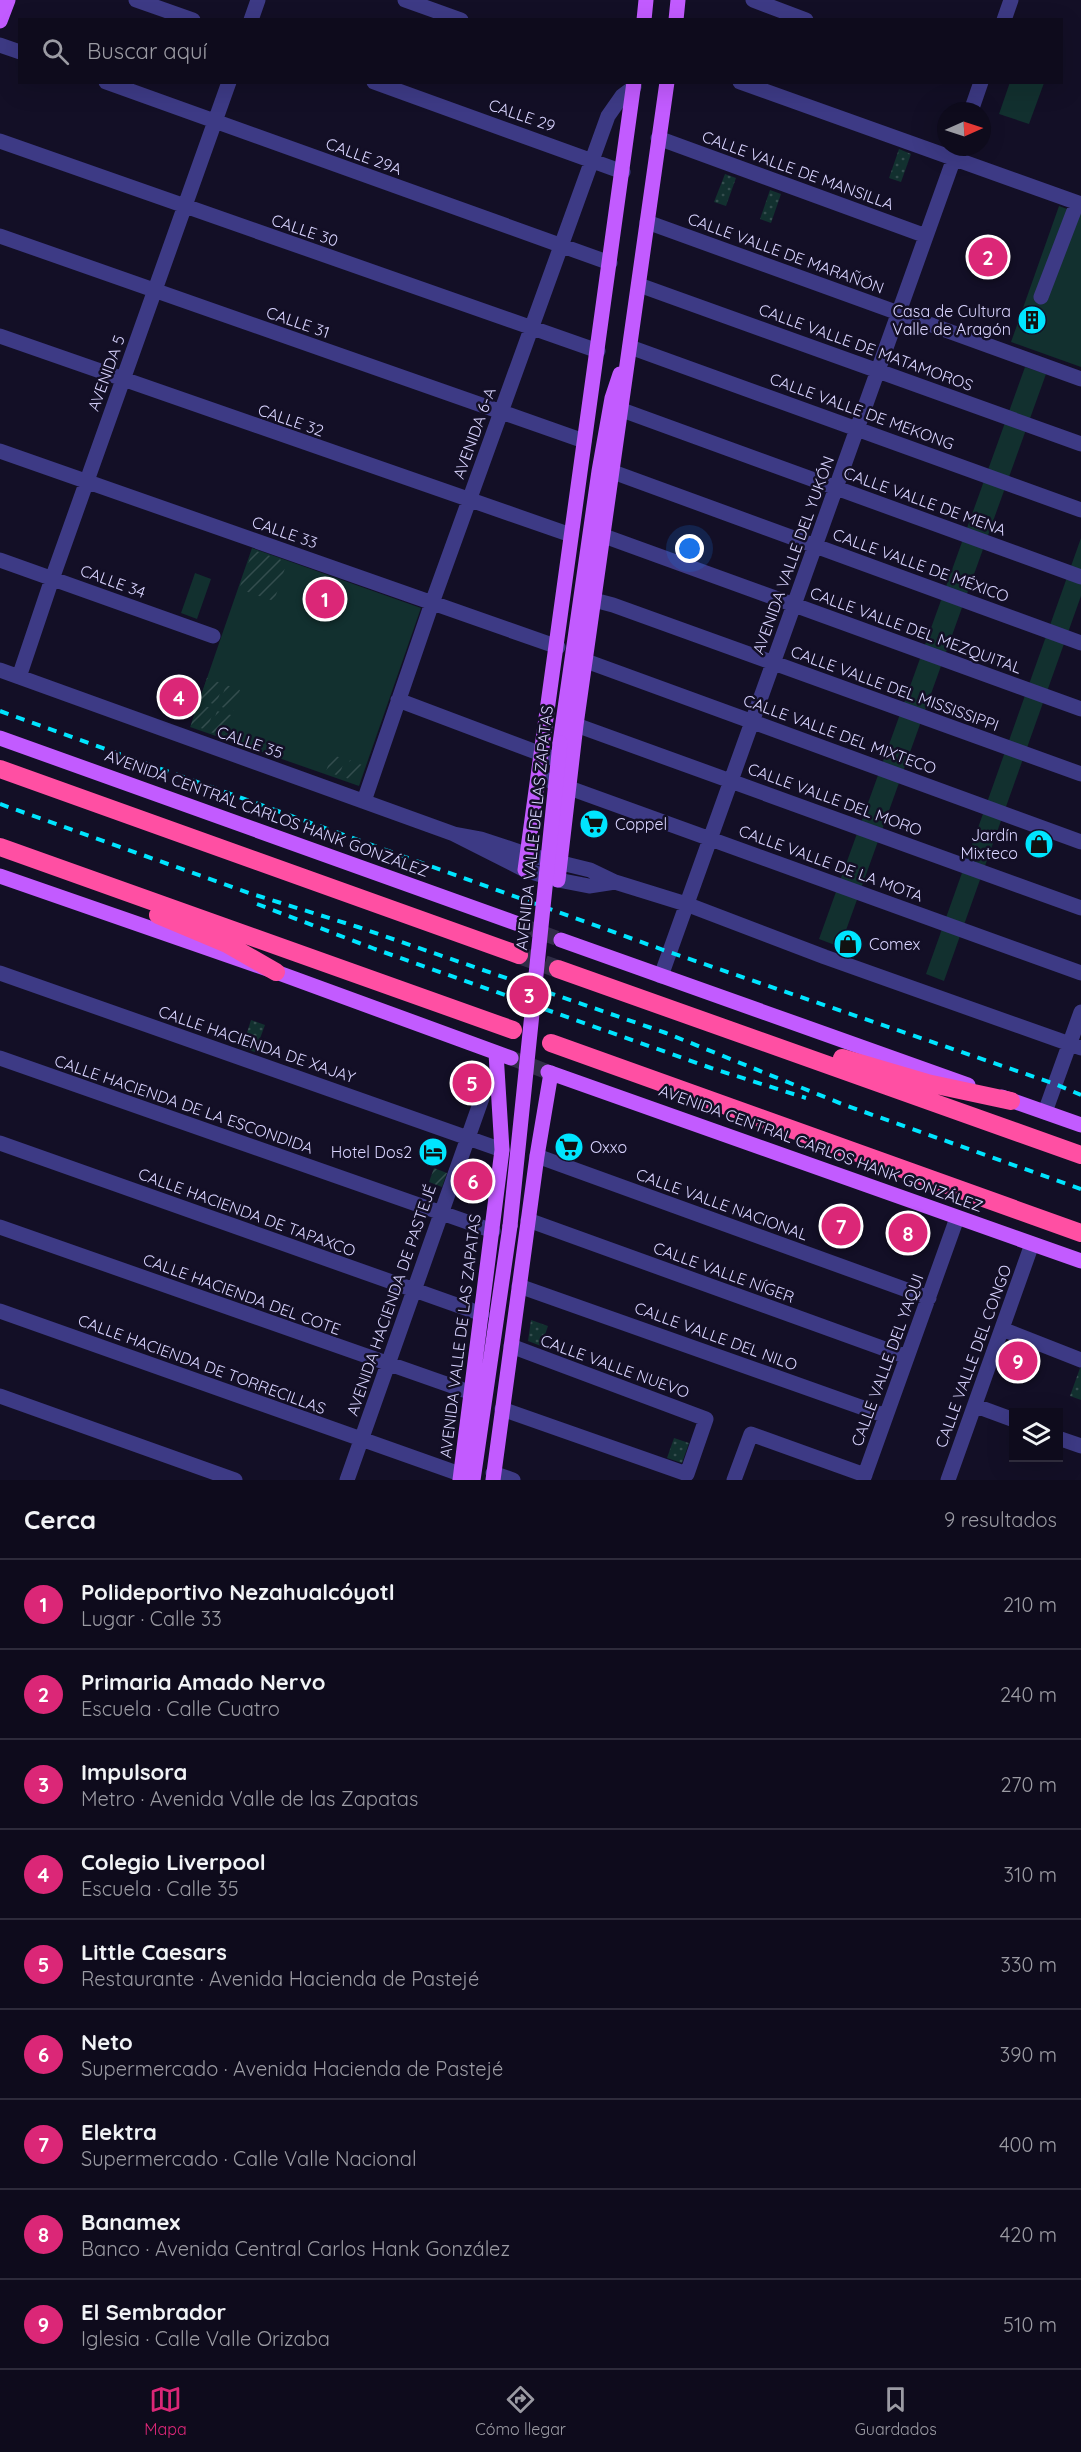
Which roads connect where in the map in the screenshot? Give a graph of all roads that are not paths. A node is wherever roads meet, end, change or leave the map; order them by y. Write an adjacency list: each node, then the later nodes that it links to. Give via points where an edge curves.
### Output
1 (8, 0): 16 (main road)
2 (136, 0): 9 (street)
3 (258, 0): 10 (street)
4 (405, 0): 11 (street)
5 (646, 0): 12 (main road)
6 (678, 0): 13 (main road)
7 (753, 0): 14 (street)
8 (1008, 1): 15 (street)
9 (187, 18)
10 (252, 18)
11 (454, 18)
12 (644, 18)
13 (676, 18)
14 (801, 18)
15 (1004, 18)
16 (0, 21)
17 (0, 45): 18 (street)
18 (18, 50)
19 (111, 84): 27 (street, CALLE 29A)
20 (228, 84): 27 (street, AVENIDA 5)
21 (380, 84): 33 (street, CALLE 29)
22 (667, 84): 28 (main road, AVENIDA VALLE DE LAS ZAPATAS)
23 (746, 84): 30 (street)
24 (981, 84): 26 (street)
25 (634, 85): 33 (street, AVENIDA 6-A, via 613,107); 34 (main road, AVENIDA VALLE DE LAS ZAPATAS)
26 (974, 102)
27 (215, 122): 36 (street, AVENIDA 5); 40 (street, CALLE 29A)
28 (658, 138): 37 (main road, AVENIDA VALLE DE LAS ZAPATAS); 39 (street, CALLE VALLE DE MANSILLA)
29 (0, 141): 36 (street, CALLE 30)
30 (937, 147)
31 (955, 156): 39 (street, AVENIDA VALLE DEL YUKÓN)
32 (963, 156): 35 (street)
33 (592, 159): 34 (street, CALLE 29); 40 (street, AVENIDA 6-A)
34 (623, 172): 41 (main road, AVENIDA VALLE DE LAS ZAPATAS)
35 (1079, 204): 44 (street)
36 (184, 207): 43 (street, AVENIDA 5); 46 (street, CALLE 30)
37 (647, 222): 42 (main road, AVENIDA VALLE DE LAS ZAPATAS); 45 (street, CALLE VALLE DE MARAÑÓN)
38 (0, 236): 43 (street, CALLE 31)
39 (926, 236): 45 (street, AVENIDA VALLE DEL YUKÓN)
40 (561, 245): 41 (street, CALLE 29A); 46 (street, AVENIDA 6-A)
41 (610, 263): 49 (main road, AVENIDA VALLE DE LAS ZAPATAS)
42 (639, 285): 48 (main road, AVENIDA VALLE DE LAS ZAPATAS); 50 (street, CALLE VALLE DE MATAMOROS)
43 (154, 290): 52 (street, AVENIDA 5); 54 (street, CALLE 31)
44 (1041, 297)
45 (899, 313): 50 (street, AVENIDA VALLE DEL YUKÓN); 51 (street, CALLE VALLE DE MARAÑÓN)
46 (531, 329): 49 (street, CALLE 30); 54 (street, AVENIDA 6-A)
47 (0, 336): 52 (street, CALLE 32)
48 (630, 347): 53 (main road, AVENIDA VALLE DE LAS ZAPATAS); 55 (street, CALLE VALLE DE MEKONG); 59 (main road, AVENIDA VALLE DE LAS ZAPATAS, via 612,398)
49 (598, 351): 56 (main road, AVENIDA VALLE DE LAS ZAPATAS); 59 (main road, AVENIDA VALLE DE LAS ZAPATAS)
50 (878, 371): 55 (street, AVENIDA VALLE DEL YUKÓN); 57 (street, CALLE VALLE DE MATAMOROS)
51 (1081, 379)
52 (123, 380): 60 (street, AVENIDA 5); 62 (street, CALLE 32)
53 (622, 410): 59 (main road, AVENIDA VALLE DE LAS ZAPATAS); 61 (street, CALLE VALLE DE MENA)
54 (501, 412): 56 (street, CALLE 31); 62 (street, AVENIDA 6-A)
55 (857, 429): 61 (street, AVENIDA VALLE DEL YUKÓN); 63 (street, CALLE VALLE DE MEKONG)
56 (584, 441): 64 (main road, AVENIDA VALLE DE LAS ZAPATAS)
57 (1081, 444)
58 (0, 451): 60 (street, CALLE 33)
59 (606, 471): 65 (main road, AVENIDA VALLE DE LAS ZAPATAS); 66 (street, CALLE VALLE DE MÉXICO); 156 (main road, AVENIDA VALLE DE LAS ZAPATAS, bridge, via 560,743 510,1226)
60 (86, 481): 69 (street, AVENIDA 5); 71 (street, CALLE 33)
61 (836, 488): 66 (street, AVENIDA VALLE DEL YUKÓN); 68 (street, CALLE VALLE DE MENA)
62 (468, 500): 64 (street, CALLE 32); 71 (street, AVENIDA 6-A)
63 (1081, 510)
64 (572, 535): 75 (main road, AVENIDA VALLE DE LAS ZAPATAS)
65 (604, 536): 70 (main road, AVENIDA VALLE DE LAS ZAPATAS); 72 (street, CALLE VALLE DEL MEZQUITAL)
66 (815, 546): 72 (street, AVENIDA VALLE DEL YUKÓN); 74 (street, CALLE VALLE DE MÉXICO)
67 (0, 560): 69 (street, CALLE 34)
68 (1081, 577)
69 (52, 579): 73 (street, CALLE 34); 79 (street, AVENIDA 5)
70 (594, 600): 76 (main road, AVENIDA VALLE DE LAS ZAPATAS); 77 (street, CALLE VALLE DEL MISSISSIPPI)
71 (432, 603): 75 (street, CALLE 33); 80 (street, AVENIDA 6-A)
72 (794, 605): 77 (street, AVENIDA VALLE DEL YUKÓN); 81 (street, CALLE VALLE DEL MEZQUITAL)
73 (213, 636)
74 (1081, 643)
75 (558, 647): 85 (main road, AVENIDA VALLE DE LAS ZAPATAS)
76 (586, 661): 82 (street, CALLE VALLE DEL MIXTECO); 83 (main road, AVENIDA VALLE DE LAS ZAPATAS)
77 (773, 663): 82 (street, AVENIDA VALLE DEL YUKÓN); 88 (street, CALLE VALLE DEL MISSISSIPPI)
78 (0, 670): 79 (street, CALLE 35)
79 (19, 677): 93 (street, CALLE 35)
80 (398, 700): 85 (street); 93 (street, AVENIDA 6-A)
81 (1081, 709)
82 (752, 722): 90 (street, AVENIDA VALLE DEL YUKÓN); 96 (street, CALLE VALLE DEL MIXTECO)
83 (576, 724): 86 (main road, AVENIDA VALLE DE LAS ZAPATAS); 90 (street, CALLE VALLE DEL MORO)
84 (0, 738): 106 (main road, AVENIDA CENTRAL CARLOS HANK GONZÁLEZ)
85 (542, 754): 86 (street); 89 (main road, AVENIDA VALLE DE LAS ZAPATAS)
86 (571, 765): 91 (main road, AVENIDA VALLE DE LAS ZAPATAS)
87 (0, 769): 108 (highway)
88 (1081, 774)
89 (540, 777): 91 (street, CALLE VALLE DE LA MOTA); 92 (main road, AVENIDA VALLE DE LAS ZAPATAS)
90 (731, 781): 95 (street, AVENIDA VALLE DEL YUKÓN); 105 (street, CALLE VALLE DEL MORO)
91 (568, 788): 94 (main road, AVENIDA VALLE DE LAS ZAPATAS); 95 (street, CALLE VALLE DE LA MOTA)
92 (537, 796): 94 (main road); 99 (main road, AVENIDA VALLE DE LAS ZAPATAS)
93 (364, 801): 99 (street, CALLE 35, via 454,834 481,839)
94 (566, 805): 98 (main road, AVENIDA VALLE DE LAS ZAPATAS)
95 (710, 839): 104 (street, AVENIDA VALLE DEL YUKÓN); 112 (street, CALLE VALLE DE LA MOTA)
96 (1081, 842)
97 (0, 848): 103 (highway)
98 (560, 862): 99 (street, CALLE 35); 101 (main road, AVENIDA VALLE DE LAS ZAPATAS); 102 (street)
99 (527, 863): 101 (street, CALLE 35)
100 (0, 876): 110 (main road)
101 (558, 880): 102 (street, via 590,886)
102 (615, 882): 104 (street)
103 (124, 892): 110 (highway, via 157,914 227,944); 116 (highway)
104 (686, 904): 113 (street, AVENIDA VALLE DEL YUKÓN); 118 (street)
105 (1081, 908)
106 (521, 926)
107 (561, 940): 113 (main road)
108 (519, 955)
109 (558, 969): 115 (highway)
110 (276, 972): 126 (main road, AVENIDA VALLE DE LAS ZAPATAS, via 504,1055)
111 (0, 973): 124 (street, CALLE HACIENDA DE XAJAY)
112 (1081, 973)
113 (661, 976): 121 (main road)
114 (1081, 1012): 118 (street)
115 (707, 1023): 121 (highway, via 754,1032 927,1083); 127 (highway)
116 (513, 1030)
117 (551, 1043): 135 (highway, AVENIDA CENTRAL CARLOS HANK GONZÁLEZ)
118 (1075, 1046): 122 (street)
119 (0, 1058): 130 (street, CALLE HACIENDA DE LA ESCONDIDA)
120 (482, 1098): 124 (street, AVENIDA HACIENDA DE PASTEJÉ)
121 (1011, 1101): 122 (main road)
122 (1045, 1112): 123 (main road)
123 (1081, 1125)
124 (468, 1138): 126 (street, CALLE HACIENDA DE XAJAY); 130 (street, AVENIDA HACIENDA DE PASTEJÉ)
125 (0, 1143): 139 (street, CALLE HACIENDA DE TAPAXCO)
126 (502, 1150): 129 (main road, AVENIDA VALLE DE LAS ZAPATAS)
127 (1081, 1155)
128 (537, 1156): 131 (main road); 132 (main road, AVENIDA CENTRAL CARLOS HANK GONZÁLEZ, via 550,1072); 140 (street, CALLE VALLE NACIONAL)
129 (496, 1200): 131 (main road, via 512,1194 521,1197); 134 (main road, AVENIDA VALLE DE LAS ZAPATAS)
130 (441, 1213): 134 (street, CALLE HACIENDA DE LA ESCONDIDA); 139 (street, AVENIDA HACIENDA DE PASTEJÉ)
131 (529, 1213): 138 (main road); 145 (street, CALLE VALLE NÍGER)
132 (957, 1218): 136 (main road, AVENIDA CENTRAL CARLOS HANK GONZÁLEZ); 140 (street, CALLE VALLE DEL YAQUI)
133 (0, 1227): 147 (street, CALLE HACIENDA DEL COTE)
134 (492, 1231): 142 (main road, AVENIDA VALLE DE LAS ZAPATAS)
135 (1081, 1233)
136 (1032, 1244): 137 (main road, AVENIDA CENTRAL CARLOS HANK GONZÁLEZ); 143 (street, CALLE VALLE DEL CONGO)
137 (1081, 1261)
138 (527, 1289): 144 (main road); 152 (street, CALLE VALLE DEL NILO)
139 (414, 1290): 142 (street, CALLE HACIENDA DE TAPAXCO); 147 (street, AVENIDA HACIENDA DE PASTEJÉ)
140 (928, 1298): 145 (street, CALLE VALLE DEL YAQUI)
141 (0, 1311): 155 (street, CALLE HACIENDA DE TORRECILLAS)
142 (482, 1314): 148 (main road, AVENIDA VALLE DE LAS ZAPATAS)
143 (1002, 1329): 146 (street); 150 (street, CALLE VALLE DEL CONGO)
144 (511, 1347): 151 (main road); 151 (street, CALLE VALLE NUEVO, via 706,1419 687,1474)
145 (907, 1357): 152 (street, CALLE VALLE DEL YAQUI)
146 (1081, 1360)
147 (387, 1365): 148 (street, CALLE HACIENDA DEL COTE); 155 (street, AVENIDA HACIENDA DE PASTEJÉ)
148 (471, 1394): 158 (main road, AVENIDA VALLE DE LAS ZAPATAS)
149 (0, 1396): 161 (street)
150 (976, 1406): 153 (street); 165 (street, CALLE VALLE DEL CONGO)
151 (502, 1409): 159 (main road)
152 (886, 1416): 160 (street, CALLE VALLE DEL YAQUI)
153 (1009, 1418)
154 (1063, 1439): 157 (street)
155 (361, 1440): 158 (street, CALLE HACIENDA DE TORRECILLAS); 162 (street, AVENIDA HACIENDA DE PASTEJÉ)
156 (481, 1440): 158 (main road, AVENIDA VALLE DE LAS ZAPATAS); 159 (main road, AVENIDA VALLE DE LAS ZAPATAS)
157 (1081, 1446)
158 (464, 1478)
159 (489, 1478): 163 (street)
160 (864, 1478): 164 (street, via 751,1434)
161 (235, 1480)
162 (347, 1480)
163 (513, 1480)
164 (734, 1480)
165 (948, 1480)

